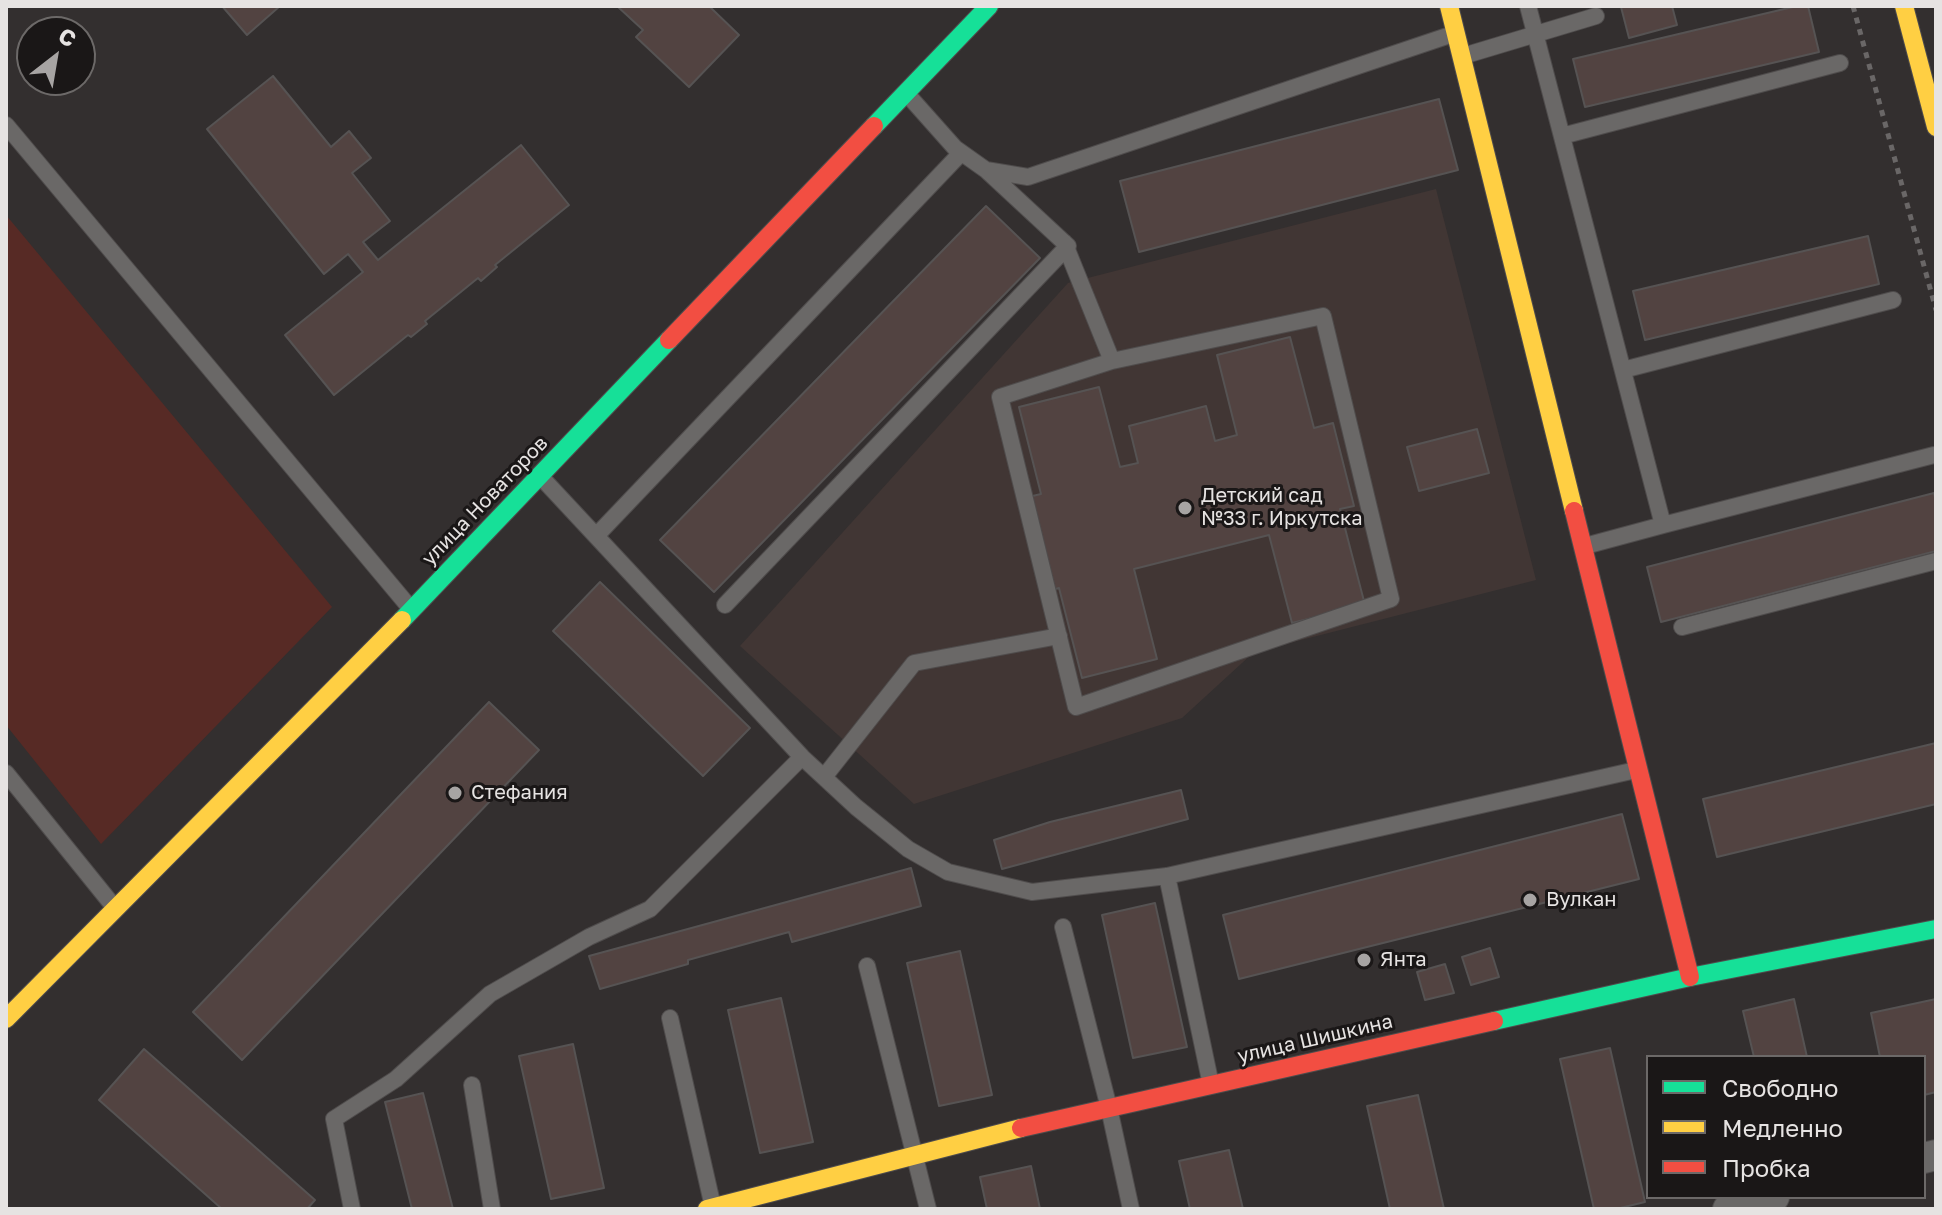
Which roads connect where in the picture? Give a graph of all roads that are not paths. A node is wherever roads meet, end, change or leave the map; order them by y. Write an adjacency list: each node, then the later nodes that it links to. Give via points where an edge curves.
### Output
1 (989, 6): 10 (street, улица Новаторов)
2 (1449, 6): 6 (street)
3 (1528, 6): 7 (lane)
4 (1904, 6): 12 (street)
5 (1596, 16): 7 (lane)
6 (1456, 33): 8 (street); 15 (lane, via 1028,177)
7 (1535, 36): 8 (lane); 13 (lane)
8 (1461, 56): 24 (street)
9 (1840, 63): 13 (lane)
10 (906, 93): 14 (lane); 21 (street, улица Новаторов)
11 (6, 125): 27 (lane)
12 (1936, 126)
13 (1562, 136): 19 (lane)
14 (961, 153): 15 (lane); 23 (lane)
15 (986, 170): 16 (lane)
16 (1064, 242): 18 (lane); 26 (lane, via 1068,246)
17 (1893, 300): 19 (lane)
18 (1112, 361): 29 (lane, via 1000,397); 29 (lane, via 1323,316 1391,599 1076,707)
19 (1623, 370): 22 (lane)
20 (1934, 455): 22 (lane)
21 (540, 476): 23 (lane); 27 (street, улица Новаторов)
22 (1663, 525): 24 (lane)
23 (596, 536): 30 (lane)
24 (1583, 546): 31 (street)
25 (1936, 561): 28 (lane)
26 (725, 605)
27 (412, 610): 35 (street, улица Новаторов)
28 (1682, 627)
29 (1059, 636): 33 (lane, via 914,663)
30 (802, 757): 33 (lane); 48 (lane, via 650,909 490,994 396,1079 334,1119)
31 (1639, 769): 34 (lane); 39 (street)
32 (6, 773): 35 (lane)
33 (824, 777): 34 (lane, via 908,849 948,872 1032,892)
34 (1167, 876): 43 (lane)
35 (116, 909): 41 (street, улица Новаторов)
36 (1063, 927): 44 (lane)
37 (1936, 929): 39 (street, улица Шишкина)
38 (867, 966): 45 (lane)
39 (1690, 977): 43 (street, улица Шишкина)
40 (670, 1018): 47 (lane)
41 (6, 1019)
42 (472, 1085): 49 (lane)
43 (1211, 1085): 44 (street, улица Шишкина)
44 (1109, 1108): 45 (street, улица Шишкина); 51 (lane)
45 (915, 1155): 47 (street, улица Шишкина); 50 (lane)
46 (1766, 1199): 52 (street)
47 (711, 1208)
48 (352, 1209)
49 (492, 1209)
50 (928, 1209)
51 (1131, 1209)
52 (1728, 1209)

